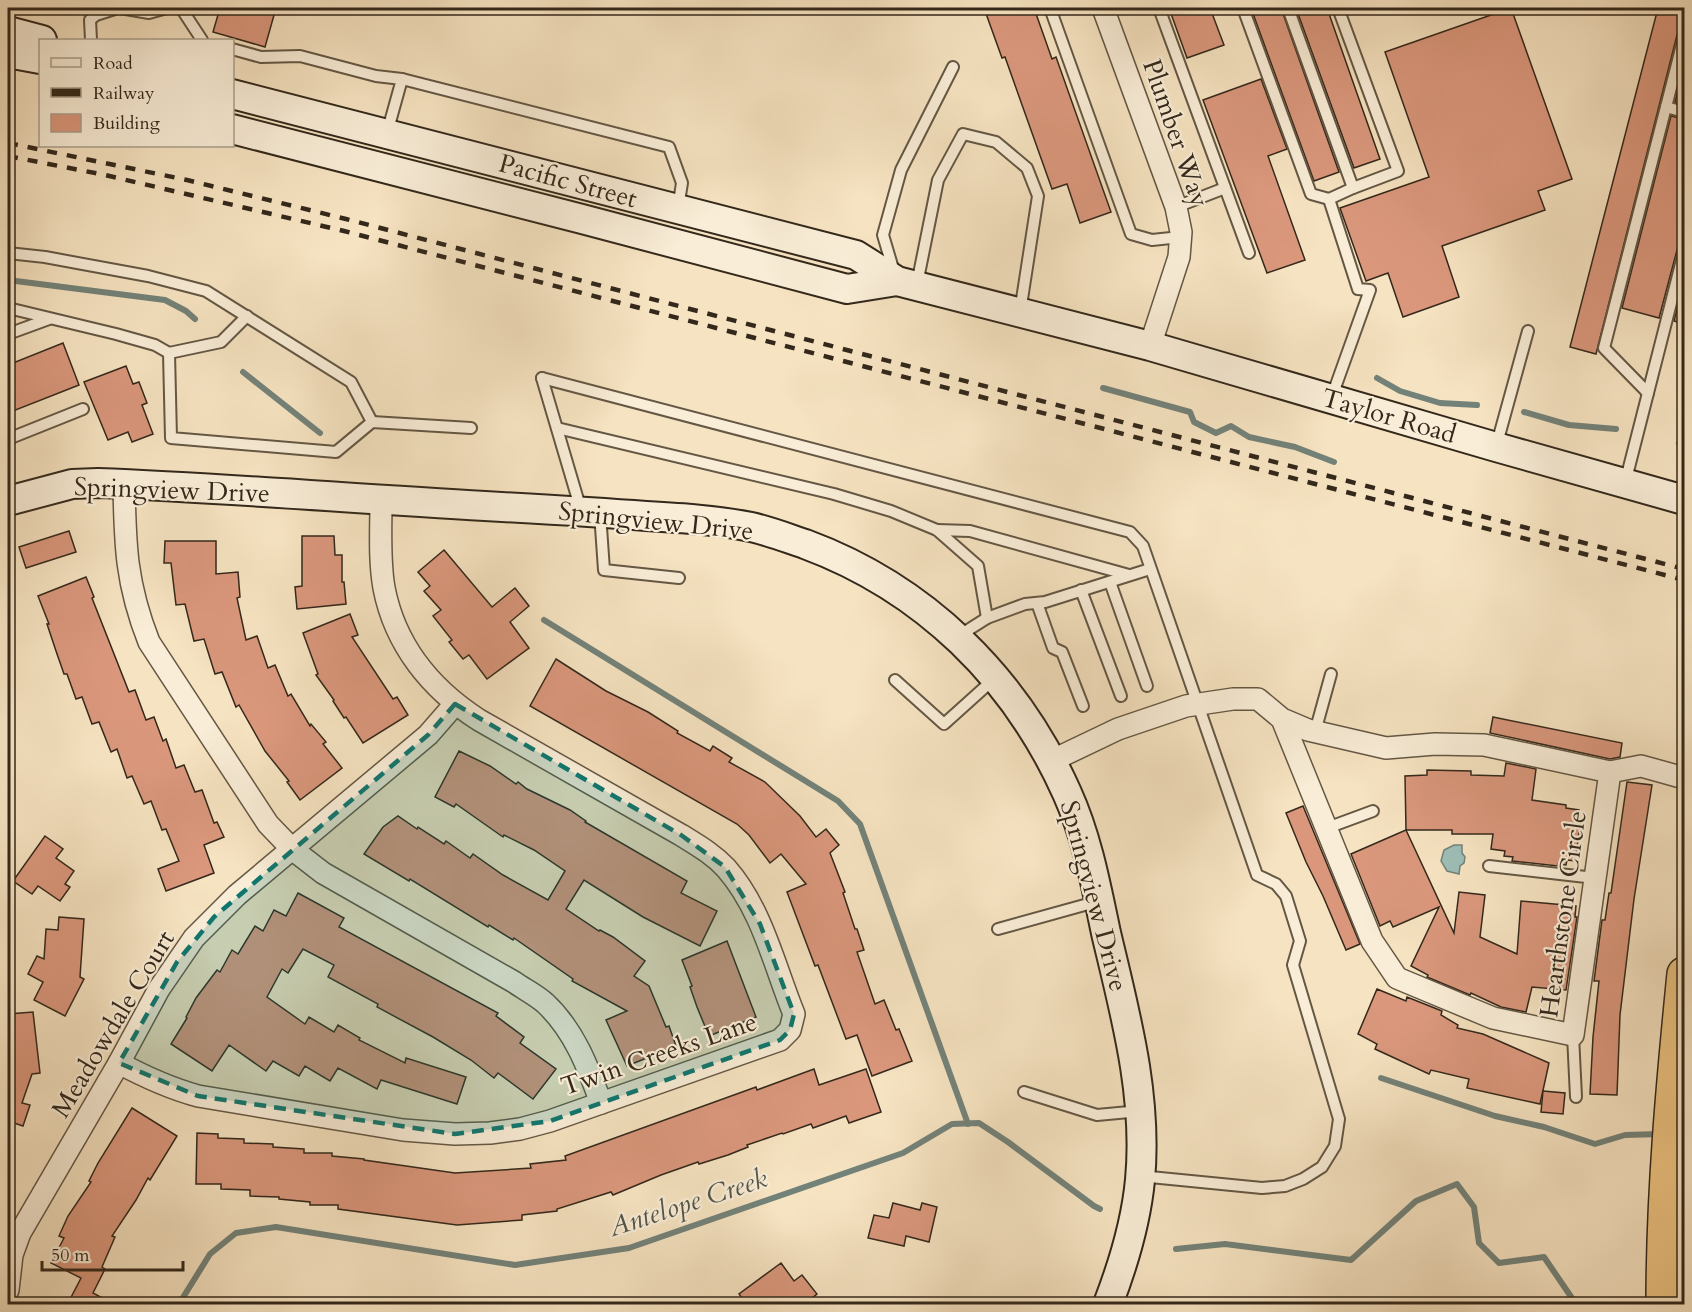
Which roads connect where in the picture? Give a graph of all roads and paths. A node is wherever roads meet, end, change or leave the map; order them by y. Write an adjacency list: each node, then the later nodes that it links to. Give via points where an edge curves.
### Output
1 (119, 8): 2 (lane, via 149,13); 13 (lane, via 90,20)
2 (167, 8)
3 (181, 8): 14 (lane)
4 (1050, 8): 34 (lane, via 1131,234 1152,240)
5 (1103, 8): 31 (street, Plumber Way)
6 (1159, 8): 28 (lane)
7 (1243, 8): 30 (lane, via 1311,194)
8 (1288, 8): 29 (lane)
9 (1338, 8): 29 (lane, via 1398,171)
10 (8, 31): 12 (main road)
11 (1684, 37): 23 (lane)
12 (39, 39)
13 (92, 39)
14 (201, 39)
15 (234, 50): 21 (lane, via 261,57 300,56)
16 (8, 57): 17 (main road, via 13,54)
17 (39, 59)
18 (952, 67): 39 (lane, via 901,170 883,235)
19 (8, 70): 20 (main road)
20 (39, 79)
21 (402, 79): 26 (lane); 32 (lane, via 669,147 682,183)
22 (234, 95): 26 (main road, Pacific Street)
23 (1666, 107): 24 (lane); 49 (lane, via 1604,348)
24 (1684, 112)
25 (234, 130): 27 (main road, Pacific Street)
26 (387, 133): 27 (main road, via 388,145 398,157 438,171); 32 (main road, Pacific Street)
27 (452, 187): 33 (main road, Pacific Street)
28 (1225, 188): 31 (lane); 37 (lane)
29 (1353, 188): 30 (lane)
30 (1329, 199): 50 (lane, via 1358,289 1370,290)
31 (1176, 207): 34 (street, Plumber Way)
32 (678, 208): 33 (main road, via 655,223 593,209); 38 (main road, via 691,234 726,242); 39 (main road, Pacific Street, via 856,255)
33 (582, 219): 38 (main road, Pacific Street)
34 (1180, 237): 47 (street, Plumber Way, via 1179,257)
35 (1684, 252): 49 (lane)
36 (8, 253): 42 (lane, via 148,276 206,291)
37 (1249, 253)
38 (740, 262): 39 (main road, Pacific Street, via 847,290)
39 (907, 283): 41 (main road, Pacific Street); 41 (lane, via 938,180 963,134 996,142 1027,168 1038,196)
40 (8, 308): 43 (lane)
41 (1020, 312): 44 (main road, Pacific Street)
42 (247, 316): 48 (lane, via 221,342); 52 (lane, via 351,382)
43 (48, 319): 46 (lane); 48 (lane, via 116,334)
44 (1095, 331): 47 (main road, Taylor Road)
45 (1528, 332): 56 (lane)
46 (8, 334)
47 (1150, 346): 50 (main road, Taylor Road)
48 (169, 353): 52 (lane, via 171,438 336,452)
49 (1648, 393): 57 (lane)
50 (1331, 399): 56 (main road, Taylor Road)
51 (83, 409): 55 (lane)
52 (372, 422): 53 (lane)
53 (471, 428)
54 (557, 428): 62 (lane); 63 (lane, via 834,494); 64 (lane, via 542,378 1130,532 1143,546)
55 (8, 439)
56 (1496, 447): 57 (main road, Taylor Road)
57 (1624, 483): 60 (main road, Taylor Road)
58 (124, 484): 59 (main road, Springview Drive); 61 (main road, Springview Drive, via 72,484); 87 (street, via 129,581 150,642 268,824)
59 (381, 500): 62 (main road, Springview Drive); 77 (street, Twin Creeks Lane, via 381,558 391,614 417,663)
60 (1684, 500)
61 (8, 501)
62 (590, 512): 66 (lane, via 604,570); 71 (main road, Springview Drive, via 718,522 787,538 852,563 889,584)
63 (937, 530): 65 (lane, via 970,531); 70 (lane, via 978,566)
64 (1150, 569): 65 (lane); 78 (lane)
65 (1129, 575): 67 (lane)
66 (679, 578)
67 (1110, 582): 68 (lane); 75 (lane)
68 (1081, 590): 69 (lane); 76 (lane)
69 (1036, 603): 70 (lane); 79 (lane, via 1053,648 1062,652)
70 (987, 618): 71 (lane)
71 (957, 638): 73 (main road, Springview Drive)
72 (1331, 674): 81 (lane)
73 (996, 677): 74 (lane, via 944,724); 82 (main road, Springview Drive)
74 (895, 680)
75 (1147, 686)
76 (1121, 696)
77 (455, 704): 87 (street, Meadowdale Court, via 429,735); 97 (street, Twin Creeks Lane, via 681,835 725,867 744,892 760,924 794,1014 790,1030 780,1040)
78 (1197, 704): 80 (street, Hearthstone Circle, via 1258,699); 82 (street, Hearthstone Circle, via 1118,729); 99 (lane, via 1257,875 1276,884 1286,896 1300,941 1293,965 1339,1119 1335,1146 1322,1167 1285,1186 1262,1188)
79 (1083, 706)
80 (1282, 719): 81 (street, Hearthstone Circle); 86 (street, Hearthstone Circle)
81 (1315, 732): 83 (street, Hearthstone Circle, via 1386,748 1485,745)
82 (1052, 761): 90 (main road, Springview Drive, via 1080,827)
83 (1610, 772): 84 (street, via 1641,766); 89 (street, Hearthstone Circle)
84 (1684, 778)
85 (1373, 811): 86 (lane)
86 (1327, 828): 93 (street, Hearthstone Circle, via 1372,941 1397,978 1493,1018)
87 (292, 849): 94 (street, Meadowdale Court, via 194,939 159,989); 97 (street, via 323,873 544,1003 580,1050)
88 (1489, 866): 89 (lane)
89 (1595, 878): 93 (street, Hearthstone Circle)
90 (1099, 901): 91 (lane); 98 (main road, Springview Drive, via 1130,1036)
91 (998, 929)
92 (1684, 974): 102 (highway, via 1666,1178)
93 (1573, 1035): 96 (lane)
94 (119, 1063): 97 (street, Twin Creeks Lane, via 171,1089 198,1096 429,1133 520,1129); 100 (street, Meadowdale Court, via 20,1233 12,1256)
95 (1024, 1092): 98 (lane, via 1097,1115)
96 (1576, 1097)
97 (601, 1103)
98 (1140, 1111): 99 (main road, Springview Drive)
99 (1140, 1176): 101 (main road, Springview Drive, via 1128,1243)
100 (8, 1290)
101 (1108, 1305)
102 (1663, 1305)

